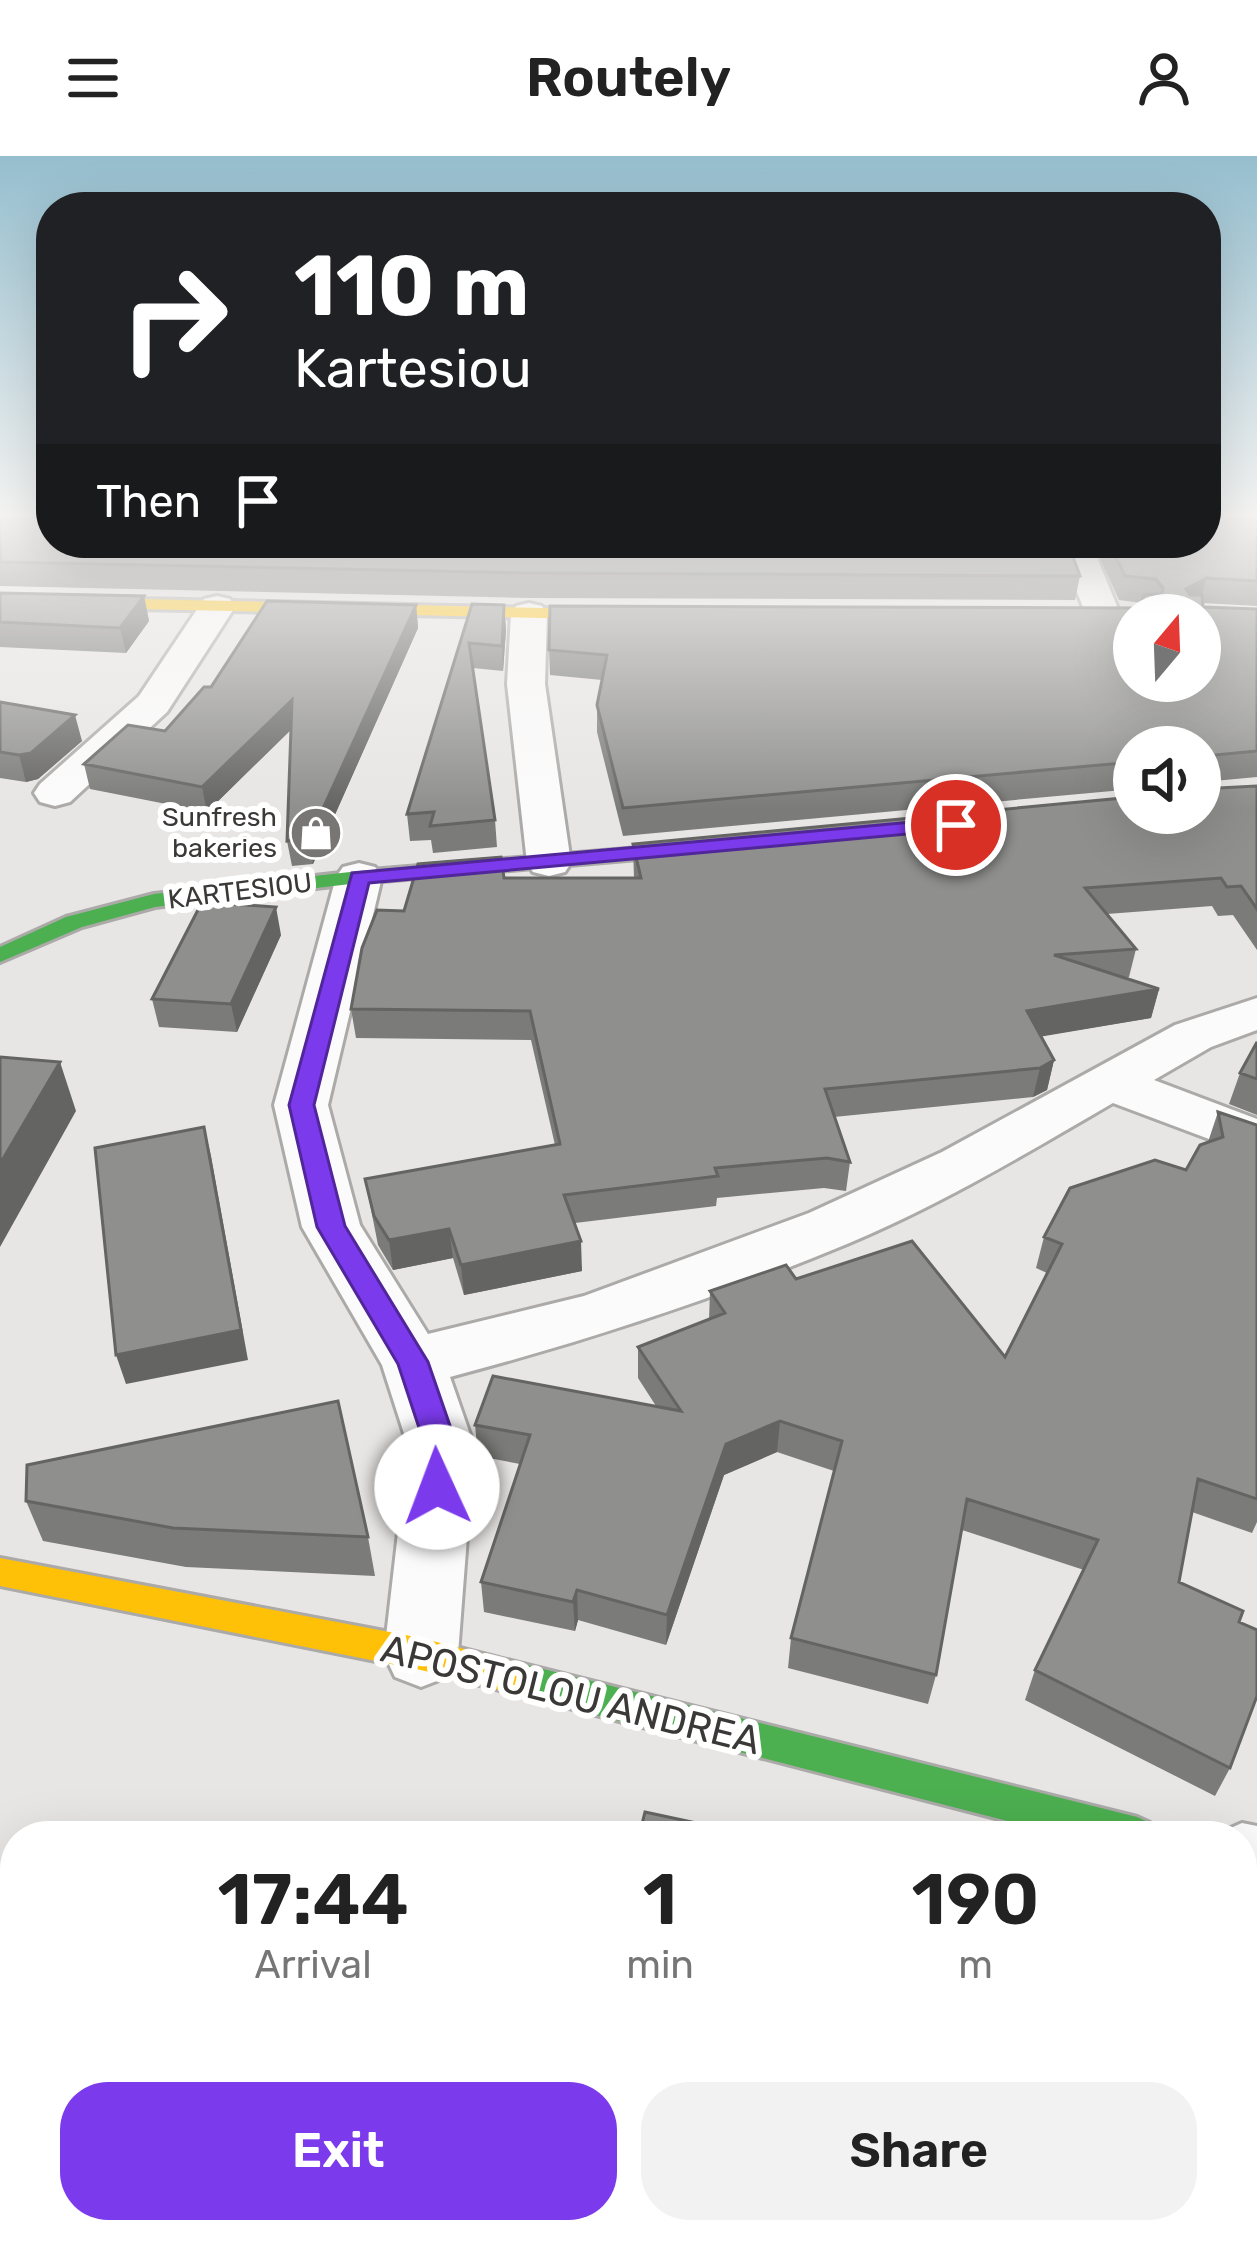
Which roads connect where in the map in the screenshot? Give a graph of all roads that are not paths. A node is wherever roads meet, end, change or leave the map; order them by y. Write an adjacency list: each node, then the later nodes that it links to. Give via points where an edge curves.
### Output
1 (212, 614): 5 (street, via 153,704)
2 (529, 614): 7 (street, via 526,684)
3 (579, 614): 4 (main road)
4 (673, 615)
5 (55, 793)
6 (764, 843): 7 (main road, KARTESIOU)
7 (549, 863): 8 (main road, KARTESIOU)
8 (359, 877): 9 (main road, KARTESIOU, via 154,901 74,922); 13 (street, via 302,1105 331,1227)
9 (0, 955)
10 (1257, 1013): 11 (street, via 1193,1036)
11 (1109, 1082): 12 (street); 13 (street, via 830,1228 594,1316)
12 (1257, 1138)
13 (413, 1362): 15 (street, via 441,1446)
14 (0, 1572): 15 (main road, APOSTOLOU ANDREA)
15 (421, 1654): 16 (main road, APOSTOLOU ANDREA)
16 (1078, 1821)

